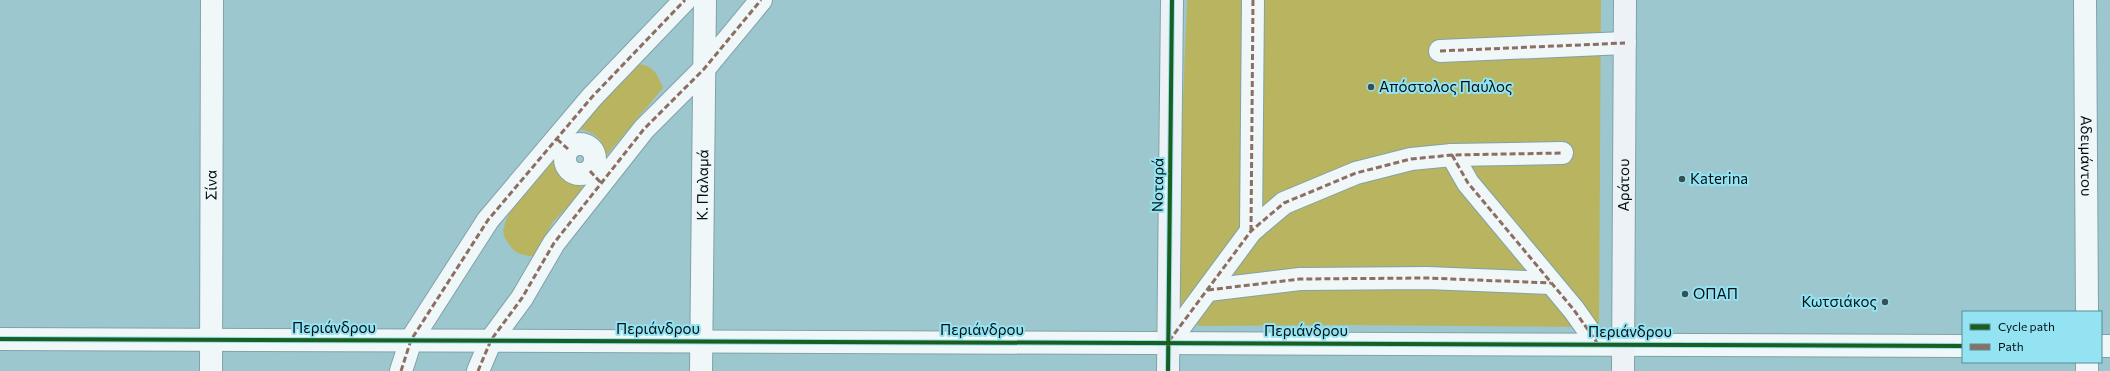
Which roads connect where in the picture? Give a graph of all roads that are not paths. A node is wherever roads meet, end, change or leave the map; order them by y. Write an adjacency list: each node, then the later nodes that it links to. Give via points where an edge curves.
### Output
1 (212, 0): 21 (street, Σίνα)
2 (685, 0): 12 (street, via 592,98)
3 (705, 0): 11 (street, Κ. Παλαμά)
4 (761, 0): 11 (street)
5 (1172, 0): 25 (street, Νοταρά)
6 (1253, 0): 16 (street)
7 (1625, 0): 9 (street, Αράτου)
8 (2085, 0): 19 (street, Αδειμάντου)
9 (1625, 43): 10 (street); 27 (street, Αράτου)
10 (1440, 51)
11 (704, 69): 15 (street); 24 (street, Κ. Παλαμά)
12 (562, 144): 15 (street, via 564,159 571,172); 22 (street, via 488,220)
13 (1562, 153): 14 (street)
14 (1452, 155): 16 (street, via 1411,159 1356,172 1284,203); 17 (street, via 1468,184)
15 (596, 177): 23 (street, via 522,298)
16 (1251, 231): 18 (street)
17 (1551, 283): 18 (street, via 1427,278 1300,279); 26 (street)
18 (1208, 290): 25 (street)
19 (2087, 311)
20 (0, 338): 21 (street, Περιάνδρου)
21 (211, 339): 22 (street, Περιάνδρου); 29 (street, Σίνα)
22 (411, 340): 23 (street, Περιάνδρου); 30 (street)
23 (491, 340): 24 (street, Περιάνδρου); 31 (street)
24 (701, 341): 25 (street, Περιάνδρου); 32 (street, Κ. Παλαμά)
25 (1168, 343): 26 (street, Περιάνδρου); 33 (street, Νοταρά)
26 (1598, 344): 27 (street, Περιάνδρου)
27 (1624, 344): 28 (street, Περιάνδρου); 34 (street, Αράτου)
28 (1962, 346)
29 (211, 371)
30 (400, 371)
31 (478, 371)
32 (701, 371)
33 (1168, 371)
34 (1623, 371)

